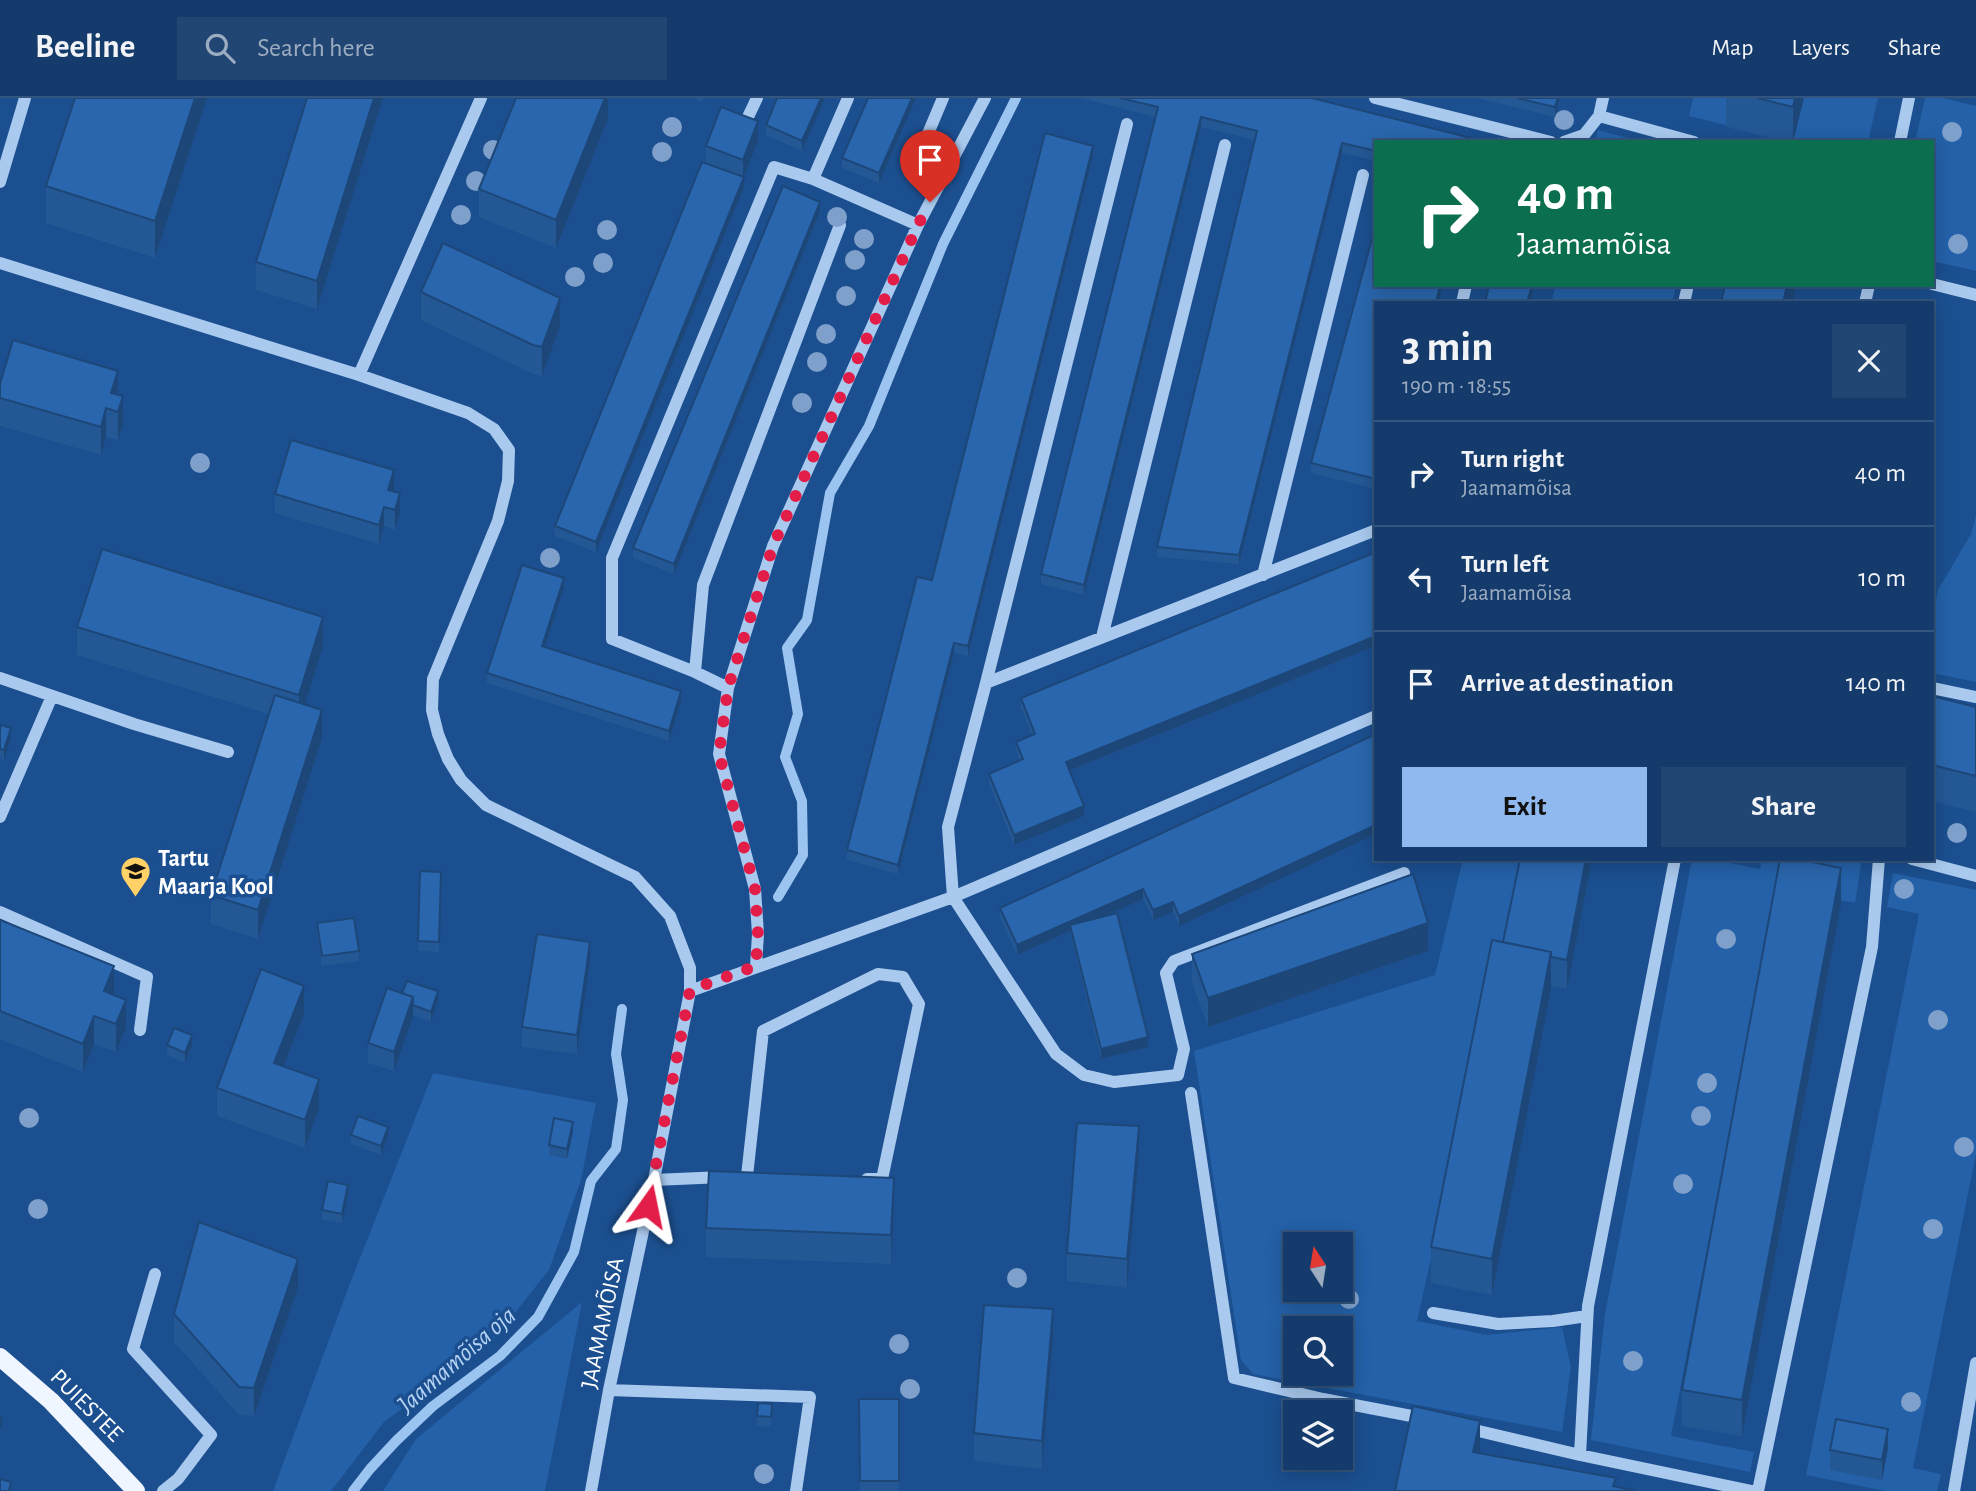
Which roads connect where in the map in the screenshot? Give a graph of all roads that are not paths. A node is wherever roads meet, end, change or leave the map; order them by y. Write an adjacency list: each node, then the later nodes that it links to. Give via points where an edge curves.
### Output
1 (25, 98): 21 (street)
2 (481, 98): 27 (street)
3 (757, 98): 11 (street)
4 (848, 98): 19 (street)
5 (943, 98): 20 (street, via 919,155)
6 (985, 98): 20 (street)
7 (1376, 98): 13 (street)
8 (1603, 98): 10 (street)
9 (1909, 98): 16 (street)
10 (1599, 116): 14 (street, via 1584,135); 15 (street)
11 (748, 117)
12 (1127, 124): 33 (street)
13 (1543, 140)
14 (1570, 140)
15 (1687, 140)
16 (1900, 140)
17 (1225, 145): 30 (street)
18 (1363, 175): 29 (street)
19 (813, 179): 23 (street); 31 (street, via 774,167 612,558 612,639)
20 (942, 180): 23 (street)
21 (0, 182)
22 (840, 225): 31 (street, via 702,585)
23 (918, 225): 34 (street, via 773,546)
24 (0, 263): 27 (street, JAAMAMÕISA)
25 (1934, 284): 26 (street)
26 (1976, 295)
27 (359, 376): 49 (street, JAAMAMÕISA, via 468,413 494,429 509,450 508,481 498,521 433,679 432,710 448,759 486,805 635,877 670,916 690,968)
28 (1374, 531): 29 (street)
29 (1263, 575): 30 (street)
30 (1102, 637): 33 (street)
31 (695, 672): 34 (street)
32 (0, 678): 36 (street)
33 (986, 683): 46 (street, via 948,827)
34 (728, 688): 48 (street, via 719,754 755,889)
35 (1934, 688): 37 (street)
36 (52, 696): 39 (street); 40 (street)
37 (1976, 697)
38 (1374, 717): 46 (street)
39 (228, 752)
40 (0, 817)
41 (1675, 861): 56 (street)
42 (1879, 861): 65 (street, via 1872,947)
43 (1920, 861): 45 (street)
44 (1404, 873): 46 (street, via 1174,961 1166,973 1185,1049 1178,1075 1114,1082 1084,1075 1056,1054)
45 (1976, 876)
46 (953, 897): 48 (street)
47 (0, 912): 50 (street, via 147,977)
48 (756, 966): 49 (street)
49 (690, 990): 53 (street, JAAMAMÕISA)
50 (140, 1030)
51 (1191, 1093): 60 (street, via 1234,1378)
52 (855, 1178): 53 (street, via 882,1179 919,1004 903,977 878,974 763,1031 754,1176)
53 (654, 1180): 59 (street, JAAMAMÕISA)
54 (155, 1274): 62 (street, via 133,1349 211,1435 178,1479)
55 (1433, 1312): 56 (street, via 1498,1324)
56 (1587, 1315): 60 (street)
57 (0, 1357): 61 (main road, PUIESTEE, via 51,1401)
58 (1976, 1363): 66 (street)
59 (609, 1390): 63 (street, JAAMAMÕISA); 64 (street, via 810,1397)
60 (1580, 1455): 65 (street)
61 (136, 1491)
62 (163, 1491)
63 (591, 1491)
64 (796, 1491)
65 (1755, 1491)
66 (1954, 1491)

